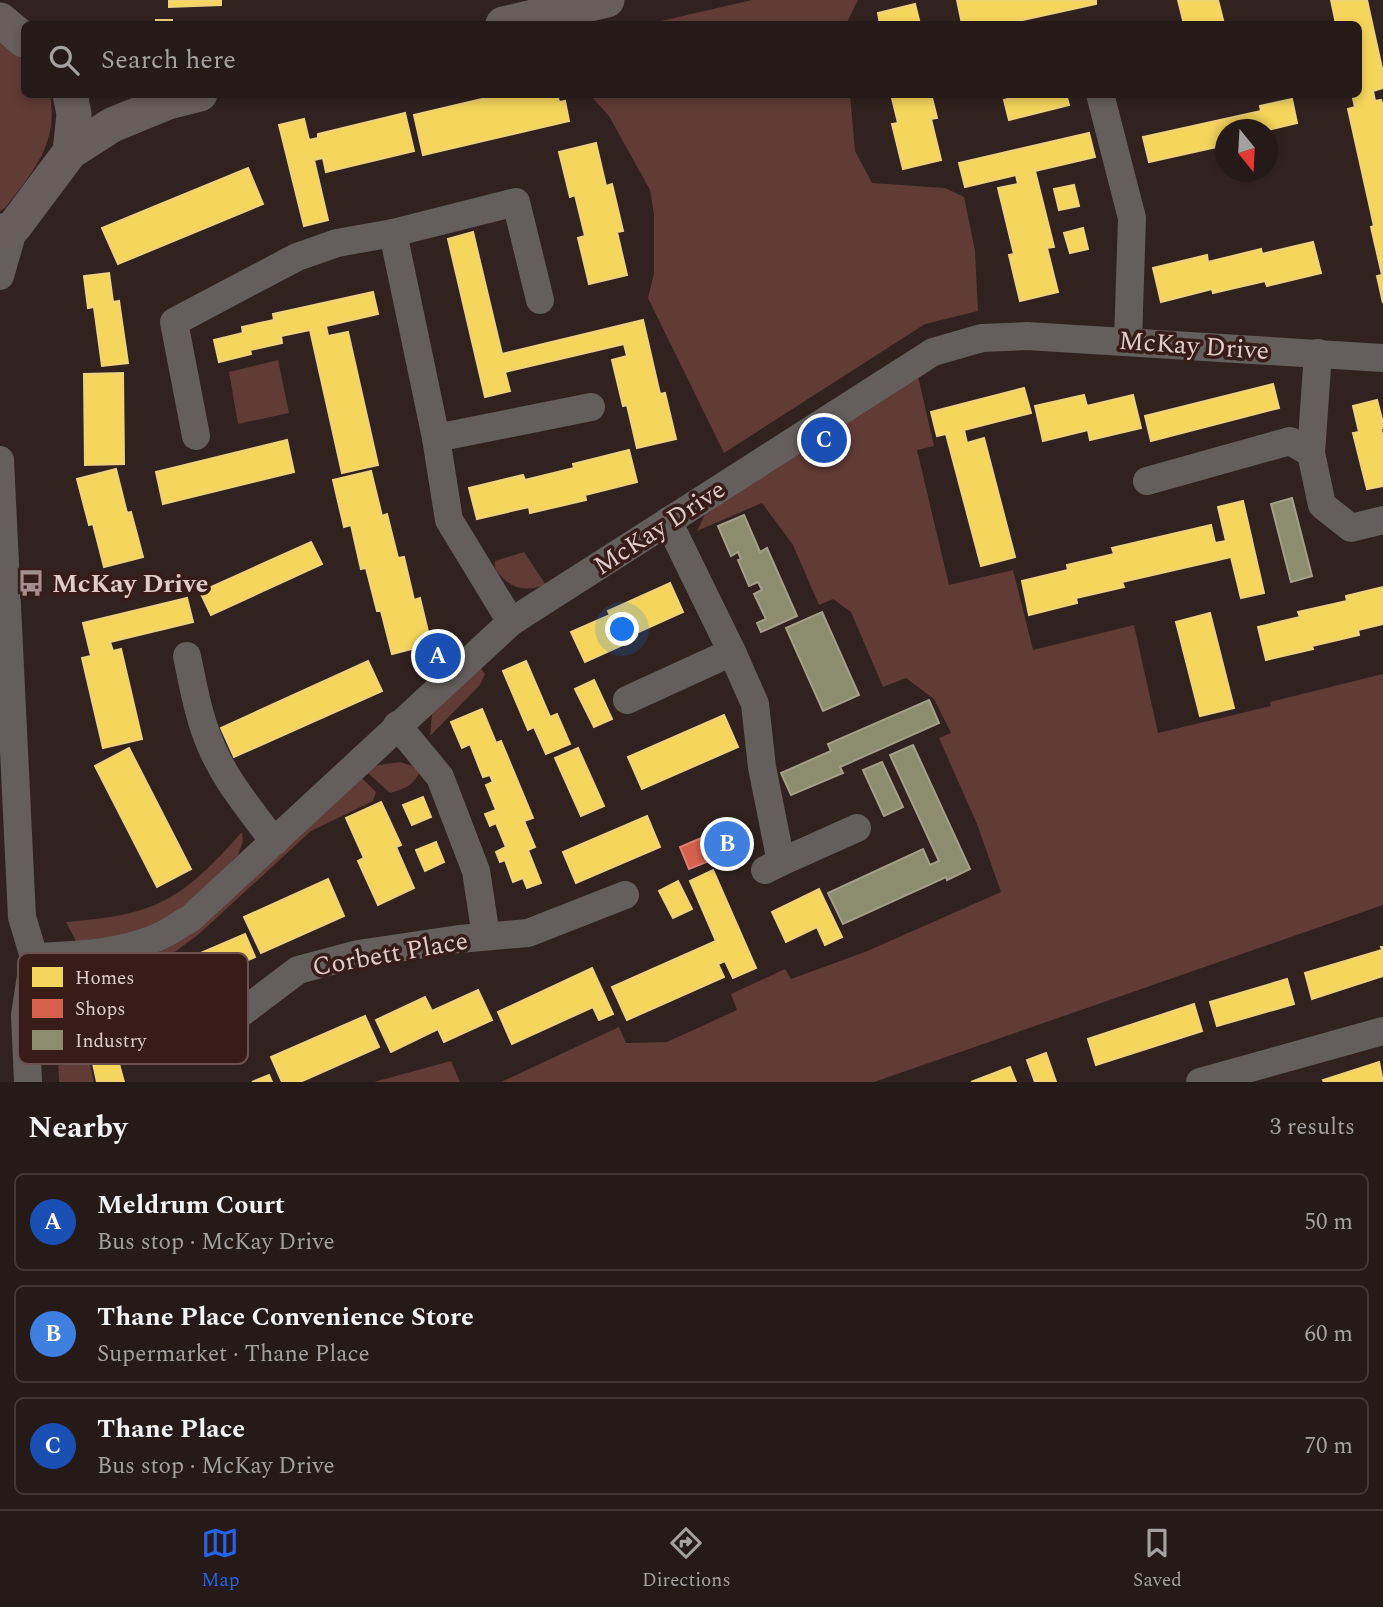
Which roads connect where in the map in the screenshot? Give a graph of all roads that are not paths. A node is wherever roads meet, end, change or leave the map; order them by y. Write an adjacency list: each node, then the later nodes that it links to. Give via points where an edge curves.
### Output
1 (607, 0): 3 (main road)
2 (0, 20): 4 (main road)
3 (516, 21)
4 (21, 38)
5 (71, 98): 8 (main road)
6 (184, 98): 8 (main road, via 111,125)
7 (1101, 98): 13 (street, via 1132,218)
8 (70, 152): 9 (main road)
9 (7, 230): 11 (street)
10 (393, 233): 12 (street, via 516,202); 17 (street, via 337,243 298,257 174,322); 18 (street)
11 (0, 276)
12 (540, 300)
13 (1128, 341): 14 (street, McKay Drive); 23 (street, McKay Drive, via 982,338 933,352)
14 (1318, 353): 15 (street, McKay Drive); 19 (street)
15 (1383, 358)
16 (591, 407): 18 (street)
17 (196, 436)
18 (436, 438): 24 (street, via 449,520)
19 (1311, 453): 21 (street, via 1290,441); 22 (street, via 1322,505 1351,528)
20 (0, 460): 33 (street, via 22,917)
21 (1147, 481)
22 (1383, 520)
23 (668, 521): 24 (street, McKay Drive); 25 (street)
24 (511, 622): 28 (street, McKay Drive)
25 (733, 652): 27 (street); 29 (street, via 755,704 773,866)
26 (187, 656): 30 (street, via 210,745)
27 (627, 700)
28 (397, 725): 30 (street, McKay Drive); 32 (street, Corbett Place, via 440,777 476,871)
29 (857, 828)
30 (274, 842): 34 (street, McKay Drive, via 191,918 159,937)
31 (625, 895): 32 (street, Corbett Place, via 528,933)
32 (486, 936): 35 (street, Corbett Place, via 358,954 298,970)
33 (33, 953)
34 (93, 953)
35 (248, 1008)
36 (1383, 1031): 39 (street)
37 (27, 1064): 38 (street)
38 (28, 1082)
39 (1200, 1082)

